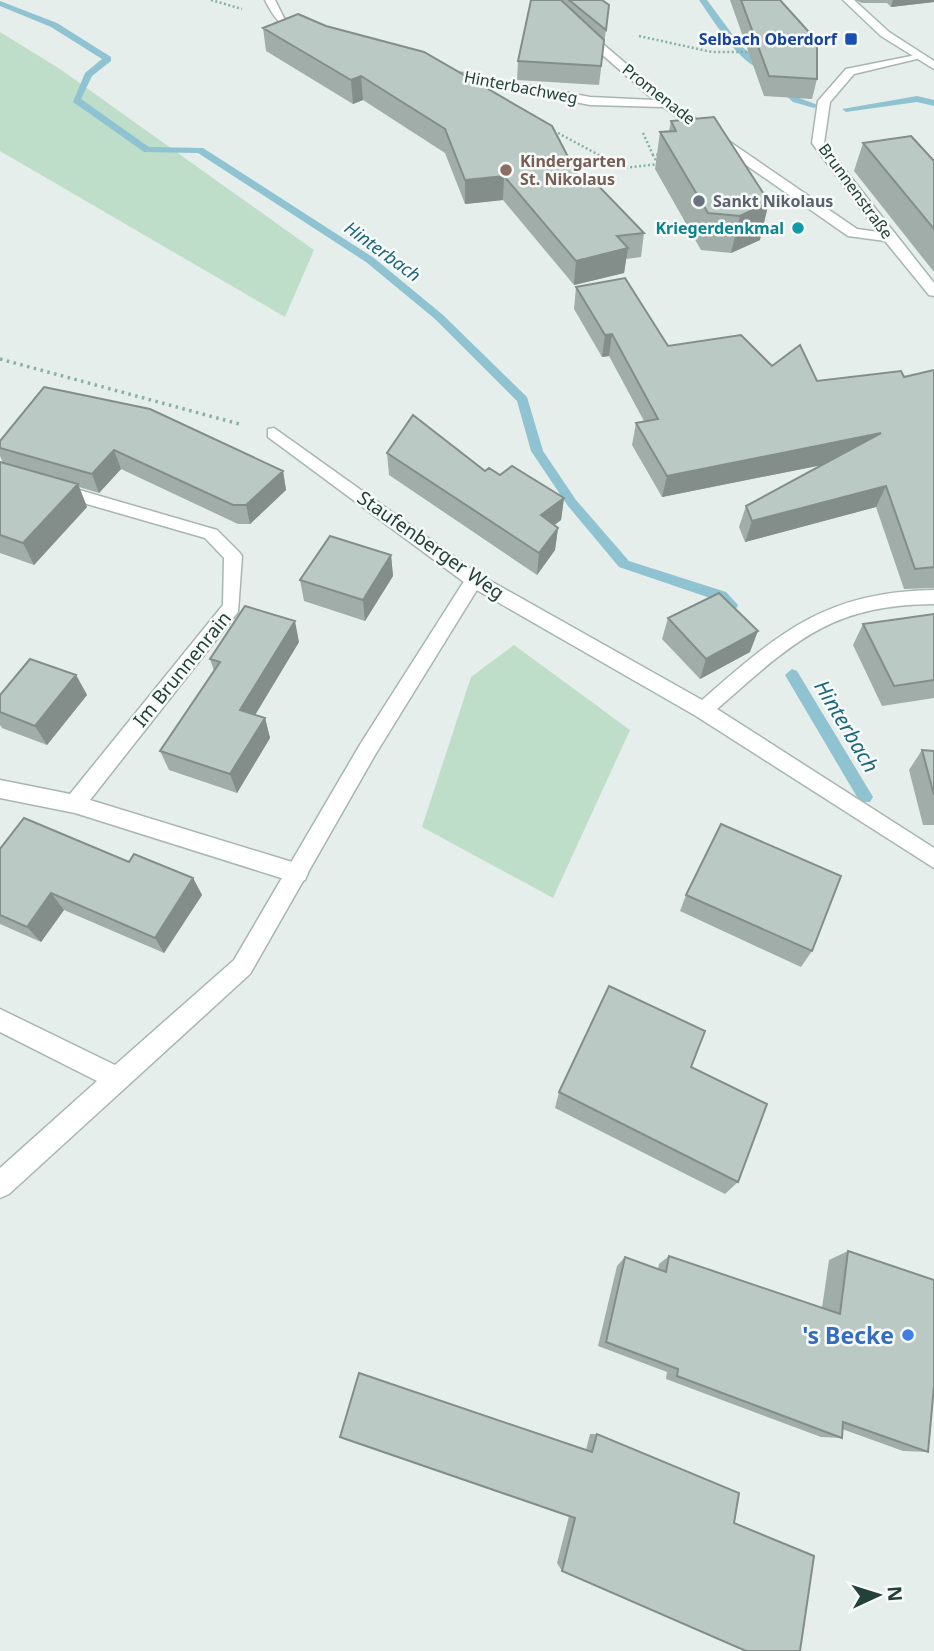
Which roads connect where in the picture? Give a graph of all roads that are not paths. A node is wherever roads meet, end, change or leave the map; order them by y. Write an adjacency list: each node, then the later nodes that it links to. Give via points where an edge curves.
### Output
1 (270, 0): 4 (street, via 280,20)
2 (545, 0): 8 (street, Promenade)
3 (848, 0): 5 (street)
4 (322, 40)
5 (917, 56): 6 (street); 9 (street, Brunnenstraße, via 850,71 824,101 818,143)
6 (934, 66)
7 (422, 69): 8 (street, Hinterbachweg, via 590,101)
8 (666, 104): 9 (street, Promenade, via 853,233)
9 (889, 238): 10 (street, Brunnenstraße)
10 (934, 292)
11 (274, 433): 13 (street, Staufenberger Weg)
12 (0, 473): 17 (street, Im Brunnenrain, via 211,534 233,556 232,607)
13 (474, 580): 15 (street, Staufenberger Weg); 19 (street)
14 (934, 597): 15 (street, via 844,607 795,631)
15 (703, 710): 18 (street, Staufenberger Weg)
16 (0, 789): 17 (street)
17 (75, 804): 19 (street)
18 (934, 859)
19 (297, 873): 21 (street, via 243,967)
20 (0, 1020): 21 (street)
21 (118, 1079): 22 (street)
22 (0, 1185)

